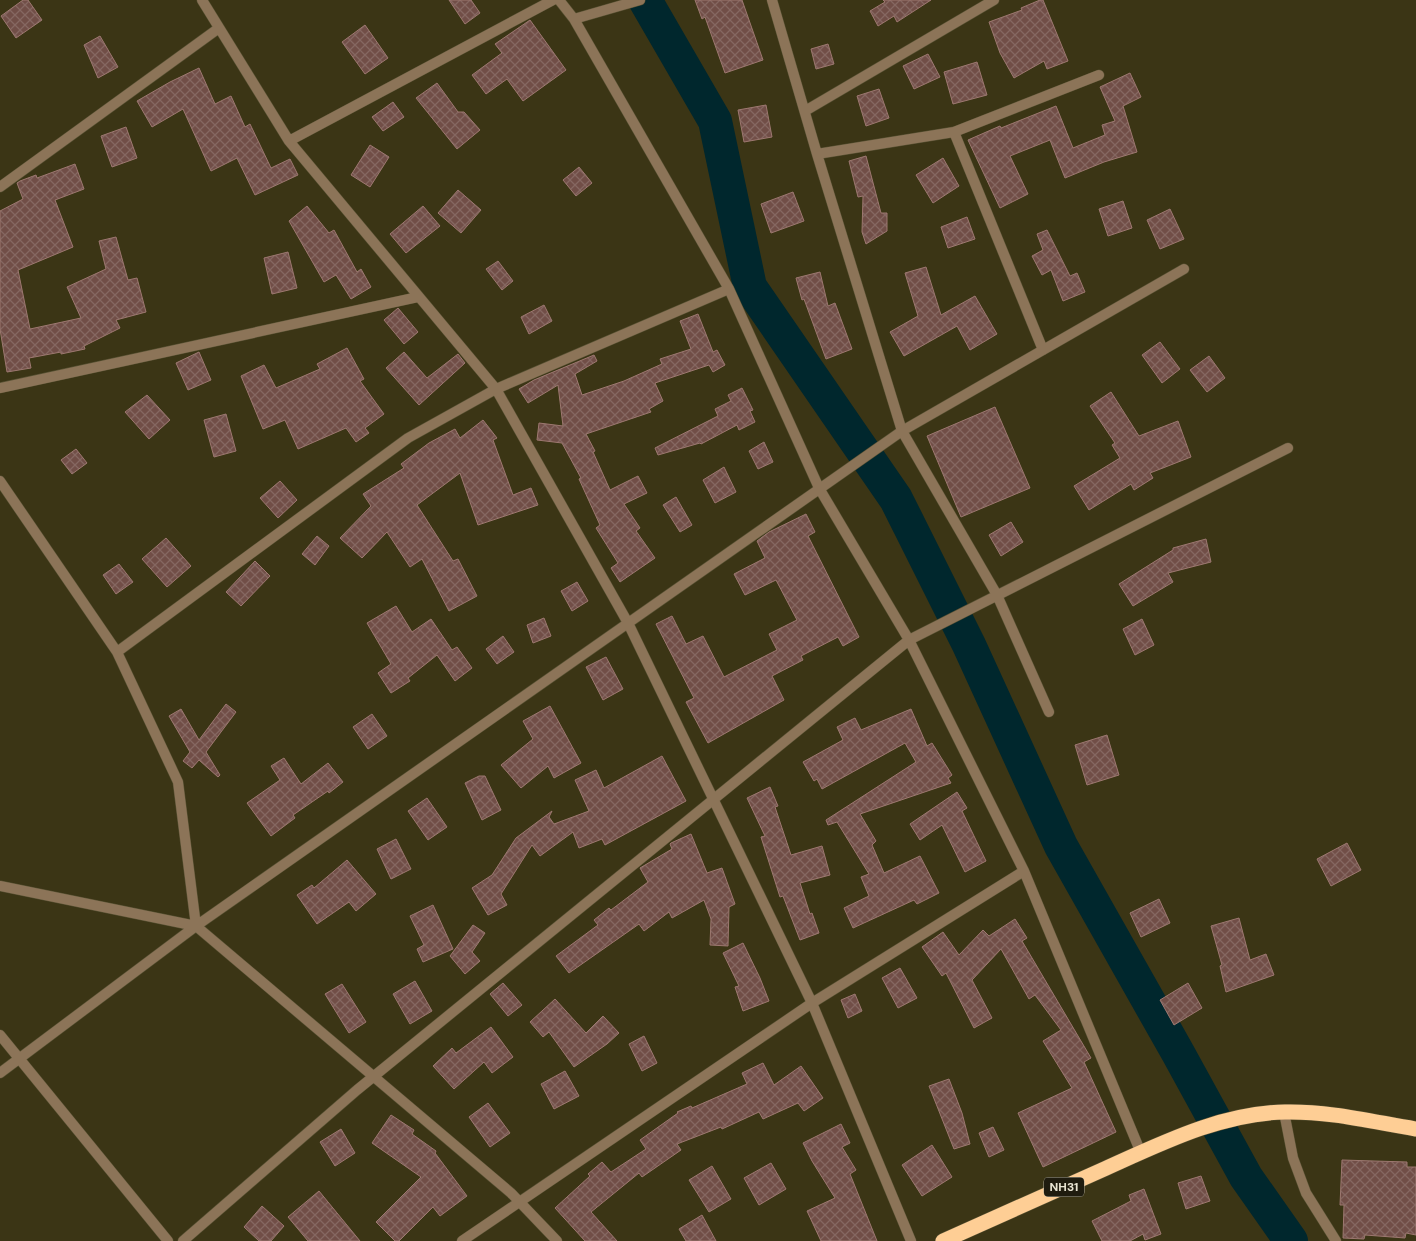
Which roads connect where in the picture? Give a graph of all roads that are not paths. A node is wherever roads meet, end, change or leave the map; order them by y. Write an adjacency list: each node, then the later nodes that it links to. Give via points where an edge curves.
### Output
1 (202, 0): 8 (street)
2 (553, 0): 12 (street)
3 (559, 0): 7 (street)
4 (772, 0): 10 (street)
5 (994, 0): 10 (street)
6 (637, 1): 7 (street)
7 (574, 19): 16 (street)
8 (219, 28): 12 (street); 14 (street)
9 (1099, 75): 11 (street)
10 (805, 111): 13 (street)
11 (954, 132): 13 (street); 18 (street)
12 (289, 142): 17 (street)
13 (817, 154): 21 (street)
14 (0, 187)
15 (1184, 269): 18 (street)
16 (729, 289): 20 (street); 24 (street)
17 (418, 297): 19 (street); 20 (street)
18 (1043, 350): 21 (street)
19 (0, 388)
20 (496, 389): 26 (street); 28 (street, via 408,438)
21 (902, 431): 24 (street); 25 (street)
22 (1288, 448): 25 (street)
23 (0, 481): 28 (street)
24 (819, 488): 26 (street); 27 (street)
25 (997, 596): 27 (street); 29 (street)
26 (628, 623): 30 (street); 33 (street)
27 (909, 640): 30 (street); 31 (street)
28 (117, 652): 33 (street, via 178,782)
29 (1050, 712)
30 (714, 799): 34 (street); 38 (street)
31 (1024, 871): 34 (street); 41 (street)
32 (0, 886): 33 (street)
33 (196, 926): 36 (street); 38 (street)
34 (812, 1003): 42 (street); 47 (street)
35 (0, 1035): 36 (street)
36 (19, 1057): 37 (street); 43 (street)
37 (0, 1073)
38 (373, 1077): 42 (street); 44 (street)
39 (1284, 1112): 40 (highway, NH31, via 1319,1113); 41 (highway, NH31, via 1240,1116); 49 (street, via 1293,1158 1306,1193)
40 (1416, 1130)
41 (1142, 1153): 48 (highway, NH31)
42 (519, 1201): 45 (street); 46 (street)
43 (168, 1241)
44 (182, 1241)
45 (462, 1241)
46 (557, 1241)
47 (911, 1241)
48 (943, 1241)
49 (1336, 1241)

